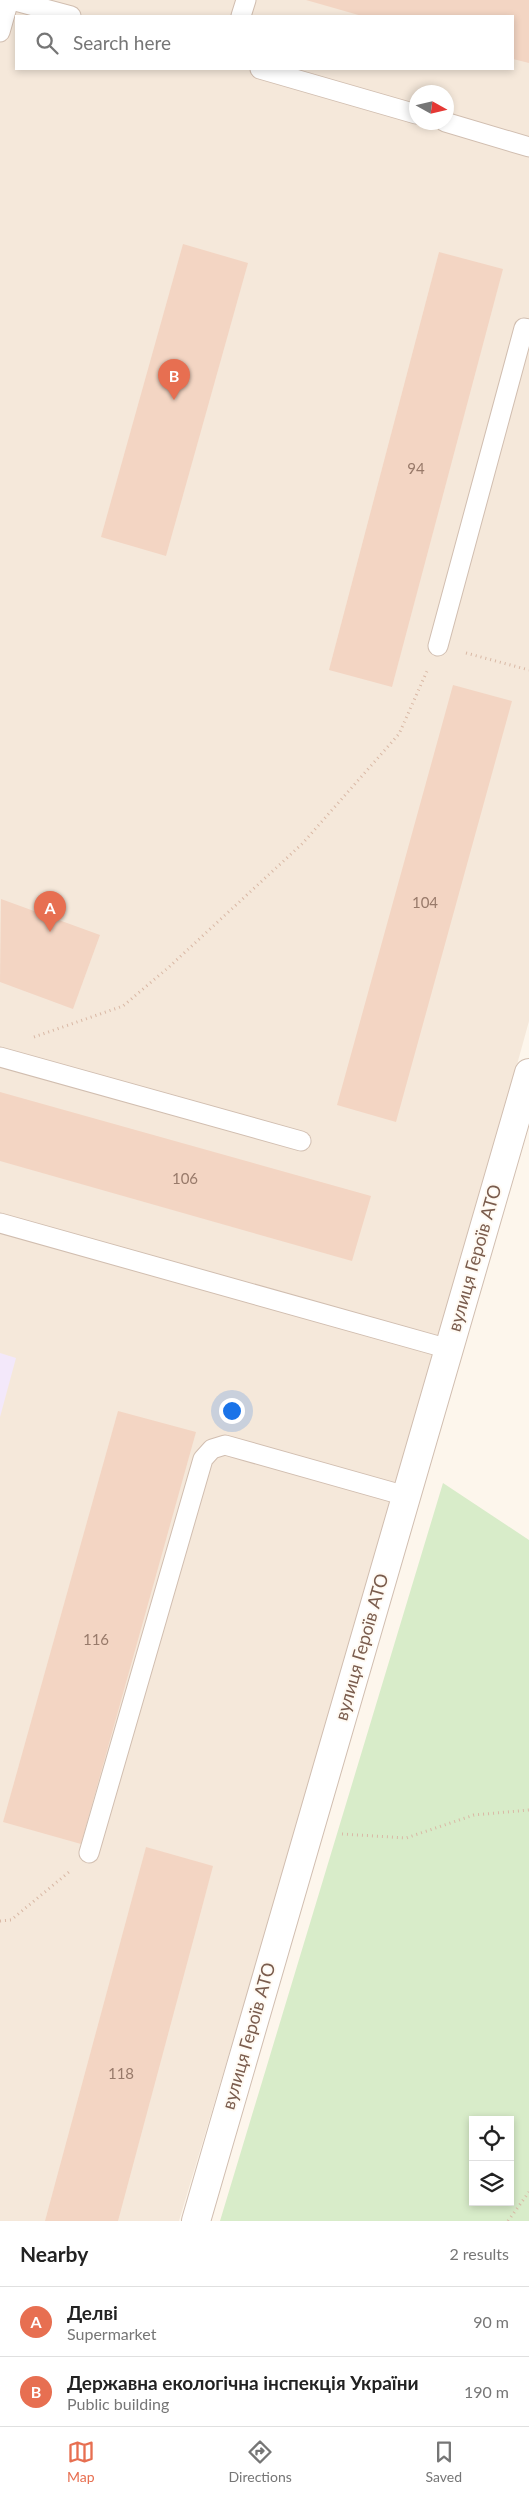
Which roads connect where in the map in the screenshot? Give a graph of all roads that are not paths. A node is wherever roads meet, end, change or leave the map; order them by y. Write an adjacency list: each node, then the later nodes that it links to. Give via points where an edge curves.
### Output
1 (10, 0): 3 (lane); 5 (lane)
2 (246, 0): 4 (lane)
3 (67, 15)
4 (241, 15)
5 (0, 32)
6 (263, 70): 7 (lane)
7 (409, 112)
8 (454, 125): 9 (lane)
9 (529, 147)
10 (529, 329): 11 (lane, via 524,328)
11 (438, 646)
12 (0, 1057): 14 (lane)
13 (529, 1073): 16 (street, вулиця Героїв АТО)
14 (301, 1141)
15 (0, 1223): 16 (lane)
16 (449, 1348): 17 (street, вулиця Героїв АТО)
17 (406, 1496): 18 (lane, via 225,1445 212,1449 203,1459); 19 (street, вулиця Героїв АТО)
18 (89, 1853)
19 (196, 2221)

